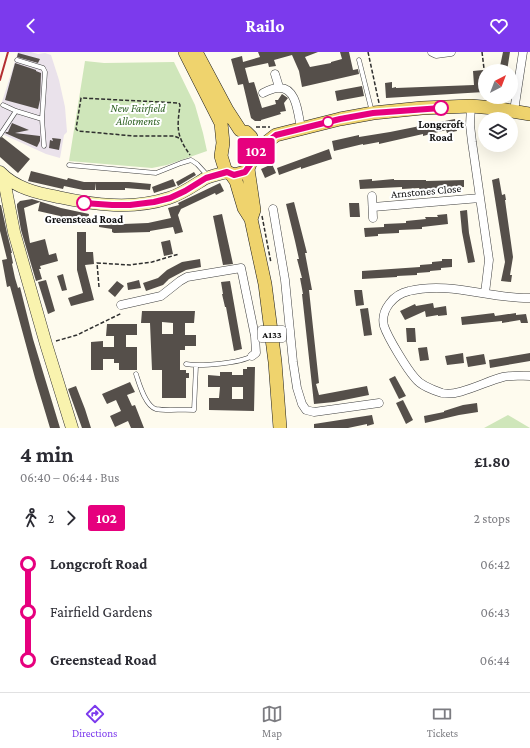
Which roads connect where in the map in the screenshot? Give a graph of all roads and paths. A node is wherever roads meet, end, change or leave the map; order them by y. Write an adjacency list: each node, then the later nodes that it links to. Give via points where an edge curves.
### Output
1 (185, 52): 26 (main road, via 221,123)
2 (196, 52): 22 (main road, via 227,110)
3 (368, 52): 18 (path)
4 (432, 52): 5 (street)
5 (451, 52)
6 (482, 52): 10 (path)
7 (523, 52): 17 (street)
8 (17, 60): 20 (lane, via 43,68 45,72)
9 (359, 60): 18 (lane)
10 (483, 64)
11 (275, 74): 12 (street)
12 (279, 87): 13 (street); 21 (street, via 286,88 295,101)
13 (262, 92)
14 (3, 105): 16 (lane)
15 (471, 106): 17 (main road); 18 (main road); 38 (street, via 470,125)
16 (16, 111): 20 (lane); 23 (lane)
17 (514, 111): 19 (main road)
18 (376, 113): 21 (main road)
19 (530, 114)
20 (42, 119): 27 (lane)
21 (301, 128): 24 (main road)
22 (243, 131): 24 (main road); 26 (main road, via 229,135); 28 (main road, via 253,140)
23 (0, 135)
24 (276, 135): 28 (main road)
25 (180, 138): 25 (path, via 78,131 76,129 81,98 177,102 180,105); 30 (path)
26 (223, 142): 29 (main road)
27 (44, 146)
28 (254, 152): 32 (main road, A133)
29 (221, 156): 34 (main road, via 222,163); 35 (street)
30 (197, 164): 31 (lane, via 191,160 156,173); 35 (lane)
31 (70, 165)
32 (248, 169): 34 (main road, via 241,174); 43 (main road, A133, via 254,210)
33 (1, 173): 36 (street); 41 (street)
34 (229, 173): 35 (street); 43 (main road, A133, via 236,181 244,208)
35 (208, 177): 36 (street, via 170,198 130,205 81,202)
36 (19, 186): 41 (street)
37 (372, 196): 39 (street)
38 (480, 198): 39 (street, Arnstones Close); 46 (street, via 489,260)
39 (373, 207): 42 (street)
40 (273, 209): 54 (street, via 285,280)
41 (10, 212): 51 (street)
42 (373, 218)
43 (251, 219): 49 (main road, A133)
44 (179, 254): 45 (path, via 152,262 97,263)
45 (99, 287)
46 (485, 293): 47 (street); 58 (street, via 443,288 399,294 387,308 384,325 415,379 443,393 453,393 503,377)
47 (530, 298)
48 (124, 305): 50 (street, via 161,296 188,277 241,268); 51 (path, via 77,335)
49 (272, 333): 50 (street); 53 (main road, A133)
50 (255, 336): 52 (street, via 256,353)
51 (46, 344): 60 (street)
52 (252, 356): 56 (lane, via 247,359)
53 (275, 362): 54 (street); 61 (main road, A133)
54 (293, 362): 59 (street, via 297,388 306,410 314,412)
55 (186, 364): 56 (lane)
56 (196, 366): 57 (lane, via 194,410 155,408 143,394)
57 (136, 374)
58 (530, 376)
59 (379, 403)
60 (72, 428)
61 (280, 428)

